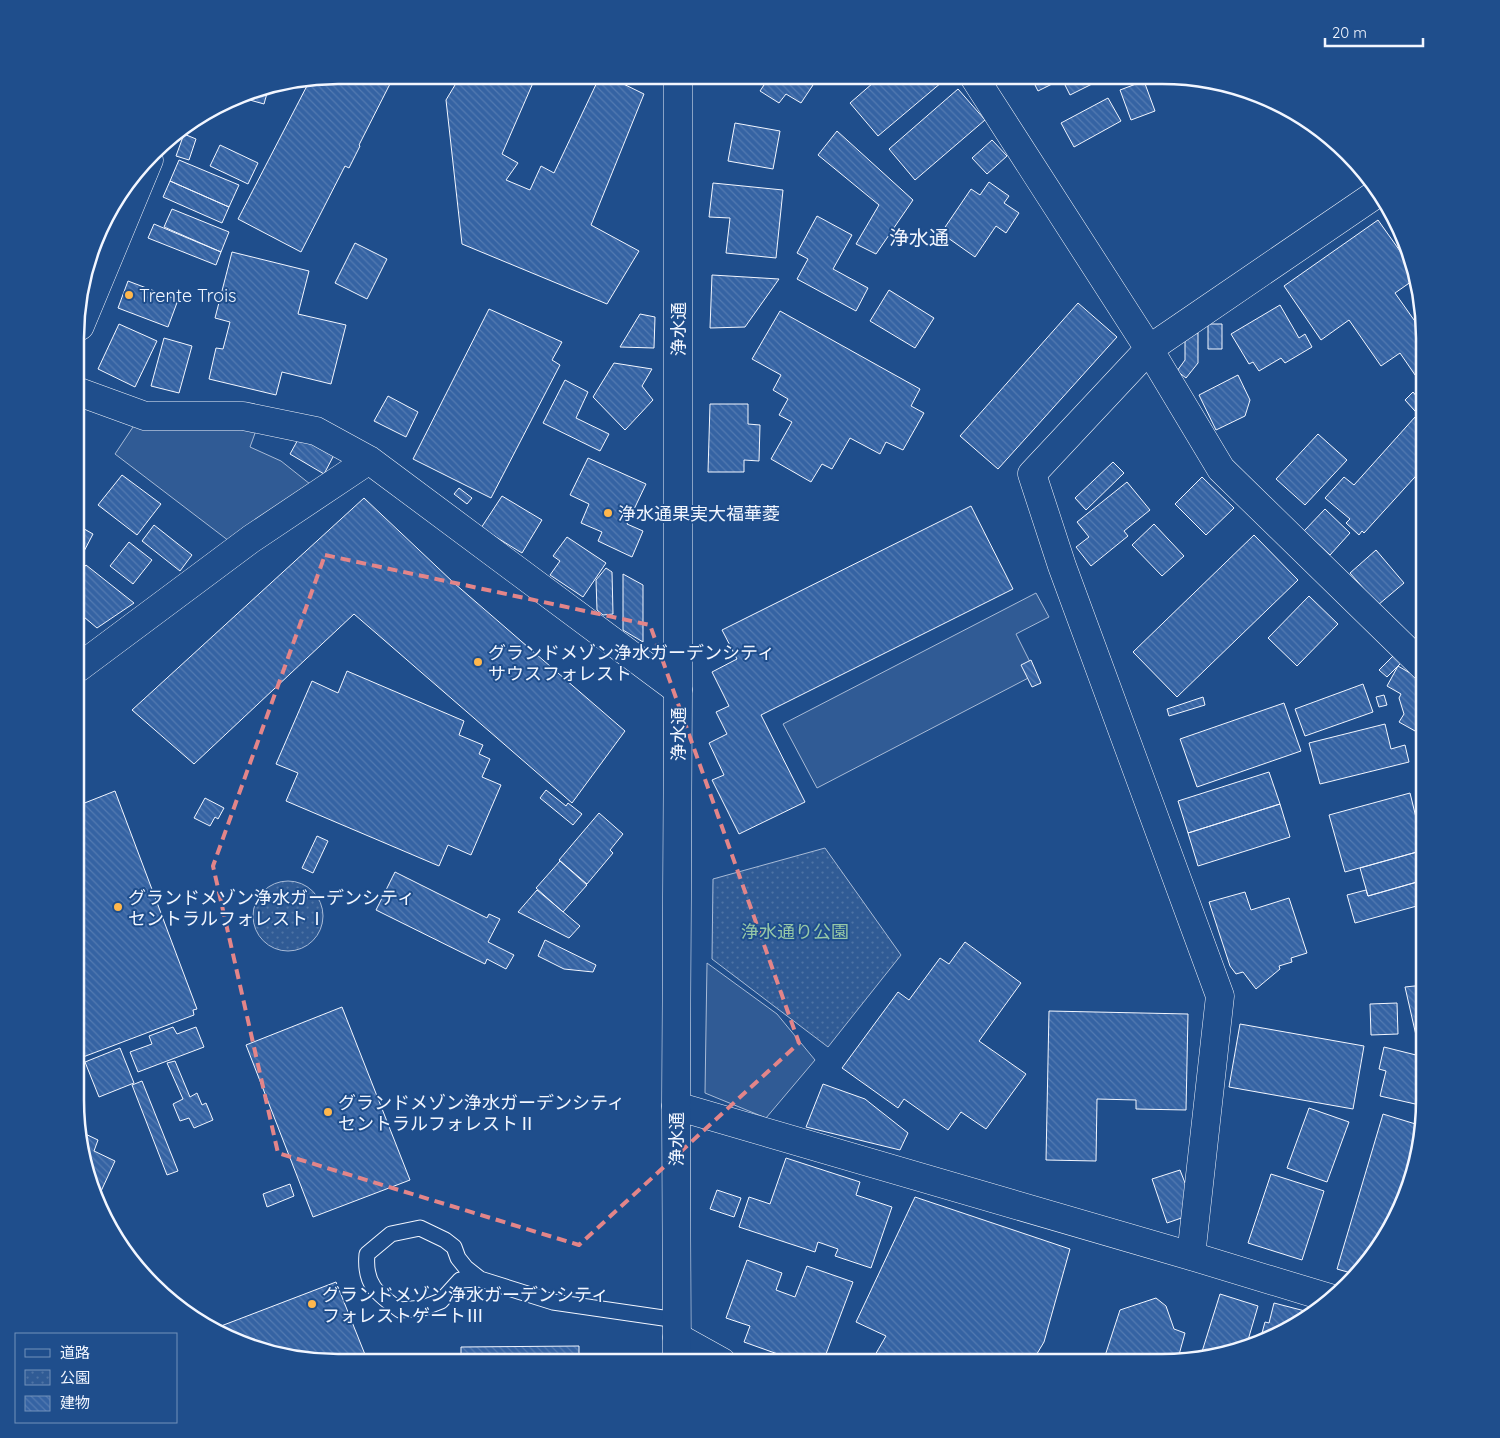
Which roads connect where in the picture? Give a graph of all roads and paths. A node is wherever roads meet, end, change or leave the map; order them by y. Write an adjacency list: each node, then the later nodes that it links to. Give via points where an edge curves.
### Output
1 (678, 84): 11 (street, 浄水通)
2 (979, 84): 6 (street)
3 (141, 177): 5 (street)
4 (1373, 196): 6 (street)
5 (85, 314)
6 (1149, 349): 9 (street, via 1221,469); 13 (street, via 1032,474 1065,576 1220,996)
7 (84, 393): 8 (street, via 145,416 243,416 316,431)
8 (369, 460): 10 (street, via 251,539); 11 (street)
9 (1416, 660)
10 (84, 664)
11 (678, 690): 12 (street, 浄水通)
12 (676, 1106): 13 (street); 16 (street, 浄水通)
13 (1191, 1256): 15 (street)
14 (480, 1279): 14 (lane, via 460,1280 441,1302 400,1310 376,1292 365,1269 367,1254 391,1234 420,1228 445,1240 466,1268); 16 (lane)
15 (1324, 1296)
16 (677, 1340): 17 (street)
17 (706, 1354)

